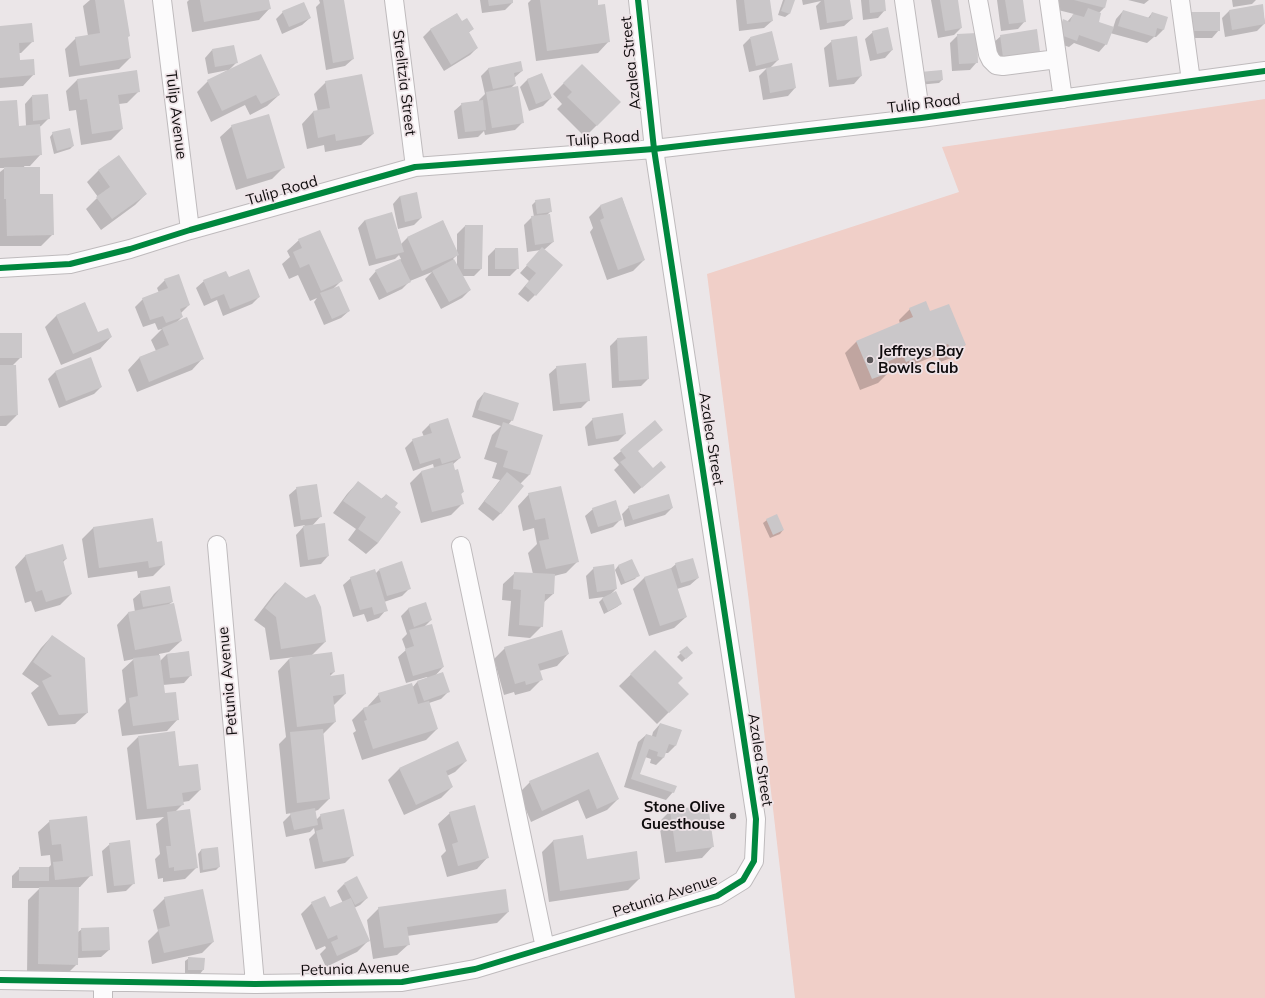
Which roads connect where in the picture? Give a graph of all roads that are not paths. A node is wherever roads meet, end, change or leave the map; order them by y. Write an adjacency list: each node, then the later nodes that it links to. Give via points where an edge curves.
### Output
1 (162, 0): 15 (street, Tulip Avenue)
2 (394, 0): 14 (street, Strelitzia Street)
3 (638, 0): 13 (street, Azalea Street)
4 (904, 0): 12 (street)
5 (978, 0): 8 (street, via 988,54 996,65)
6 (1049, 0): 8 (street)
7 (1180, 0): 10 (street)
8 (1057, 59): 11 (street)
9 (1265, 71): 10 (street, Tulip Road)
10 (1192, 81): 11 (street, Tulip Road)
11 (1063, 99): 12 (street, Tulip Road)
12 (921, 118): 13 (street, Tulip Road)
13 (654, 149): 14 (street, Tulip Road); 19 (street, Azalea Street, via 756,820 754,861)
14 (415, 167): 15 (street, Tulip Road)
15 (190, 230): 16 (street, Tulip Road, via 70,264)
16 (0, 268)
17 (217, 545): 22 (street, Petunia Avenue)
18 (461, 546): 20 (street)
19 (743, 880): 20 (street, Petunia Avenue, via 717,896)
20 (545, 948): 24 (street, Petunia Avenue)
21 (0, 980): 23 (street, Petunia Avenue)
22 (255, 984): 23 (street, Petunia Avenue); 24 (street, Petunia Avenue)
23 (103, 990)
24 (402, 990)

